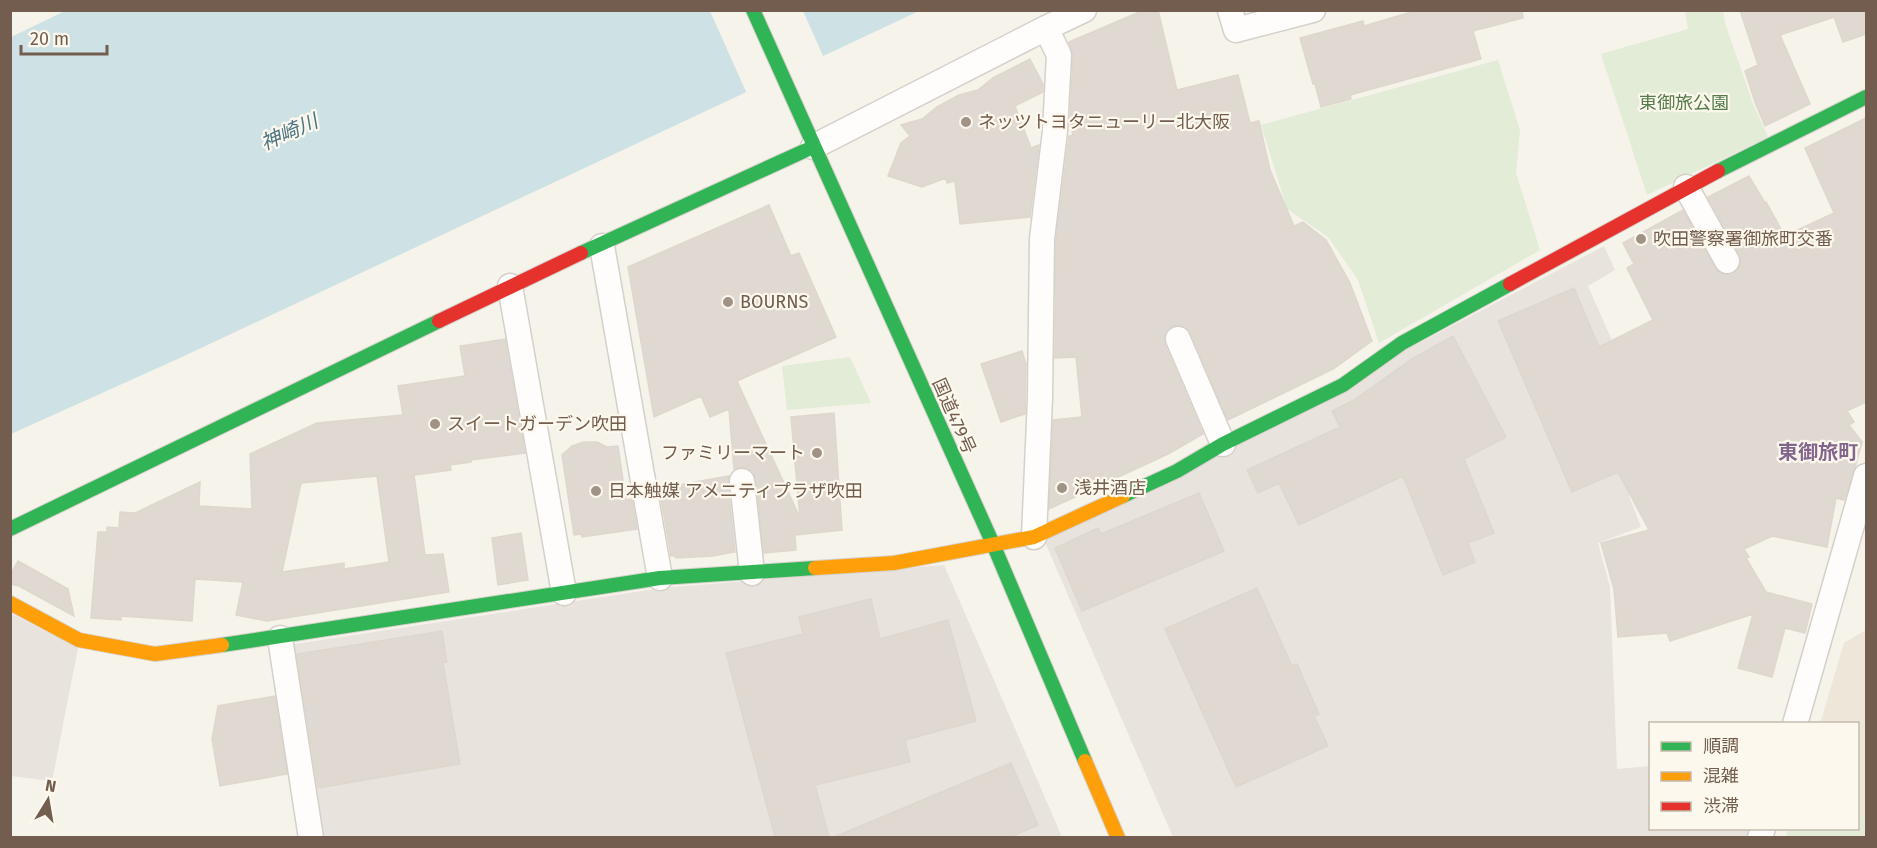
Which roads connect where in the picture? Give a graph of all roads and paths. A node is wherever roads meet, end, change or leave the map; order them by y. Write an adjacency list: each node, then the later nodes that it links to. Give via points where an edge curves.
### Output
1 (753, 10): 7 (main road, 国道479号)
2 (1084, 10): 5 (street)
3 (1230, 10): 4 (street, via 1236,30)
4 (1313, 10)
5 (1046, 28): 7 (street); 17 (street, via 1059,55 1042,239)
6 (1866, 97): 8 (main road)
7 (811, 143): 9 (main road); 18 (main road, 国道479号)
8 (1686, 188): 10 (street); 13 (main road, via 1402,343 1343,385)
9 (602, 246): 11 (main road); 20 (street)
10 (1727, 261)
11 (510, 286): 16 (main road); 21 (street)
12 (1178, 339): 13 (street)
13 (1223, 444): 17 (main road, via 1177,471)
14 (1866, 476): 24 (street)
15 (742, 481): 19 (street)
16 (10, 529)
17 (1034, 537): 18 (main road)
18 (993, 544): 19 (main road, via 894,563); 26 (main road, 国道479号)
19 (752, 573): 20 (main road)
20 (660, 578): 21 (main road)
21 (564, 593): 23 (main road)
22 (10, 603): 23 (main road, via 79,639 155,654)
23 (280, 638): 25 (street)
24 (1795, 722)
25 (311, 837)
26 (1118, 837)

